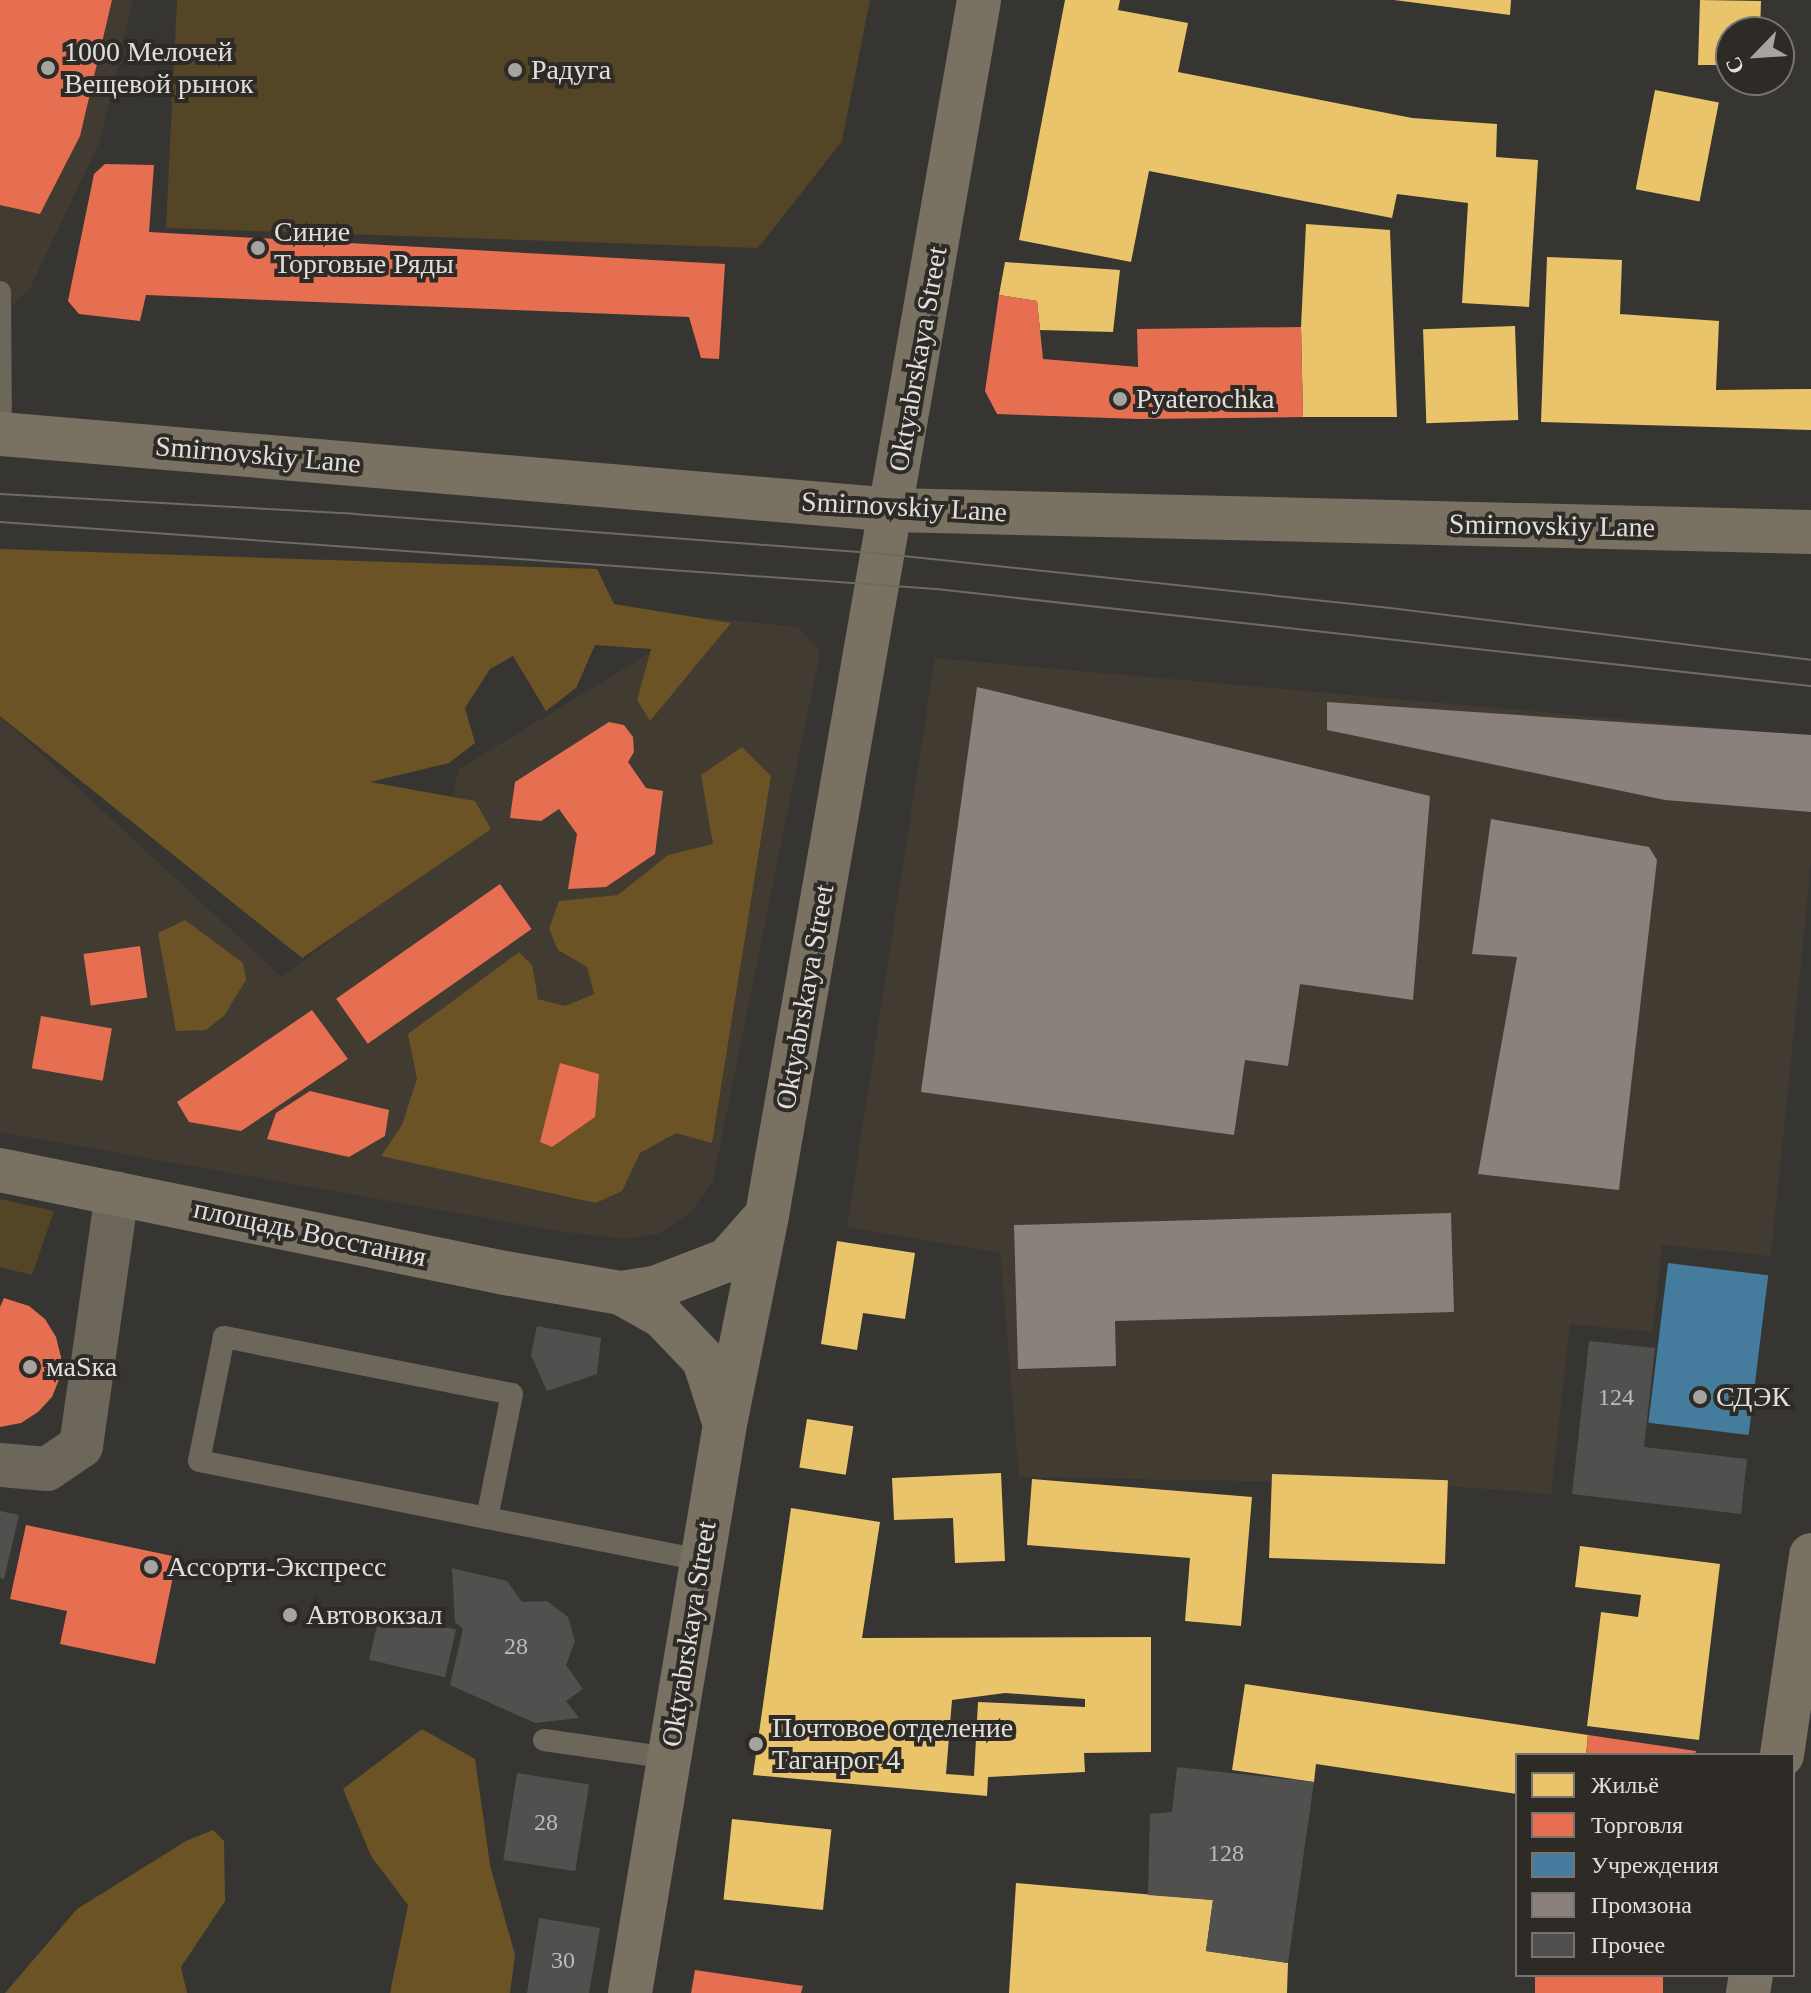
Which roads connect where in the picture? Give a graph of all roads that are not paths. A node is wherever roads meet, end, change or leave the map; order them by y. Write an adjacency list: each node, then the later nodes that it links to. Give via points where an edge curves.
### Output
1 (979, 0): 4 (main road, Oktyabrskaya Street)
2 (0, 292): 3 (lane)
3 (0, 434): 4 (main road, Smirnovskiy Lane)
4 (893, 510): 5 (main road, Smirnovskiy Lane); 8 (main road, Oktyabrskaya Street)
5 (1811, 532)
6 (0, 1170): 7 (main road, площадь Восстания)
7 (117, 1194): 9 (main road, площадь Восстания); 11 (street, via 81,1446 47,1469)
8 (767, 1215): 9 (main road, площадь Восстания, via 727,1260 657,1287); 10 (main road, Oktyabrskaya Street)
9 (621, 1293): 10 (main road, площадь Восстания, via 662,1316 704,1360)
10 (725, 1424): 14 (main road, Oktyabrskaya Street)
11 (0, 1465)
12 (487, 1518): 12 (lane, via 199,1461 224,1337 512,1394); 14 (lane)
13 (1811, 1555): 16 (main road)
14 (701, 1560): 17 (main road, Oktyabrskaya Street)
15 (544, 1740): 17 (lane)
16 (1782, 1753)
17 (669, 1758): 18 (main road, Oktyabrskaya Street)
18 (630, 1993)

